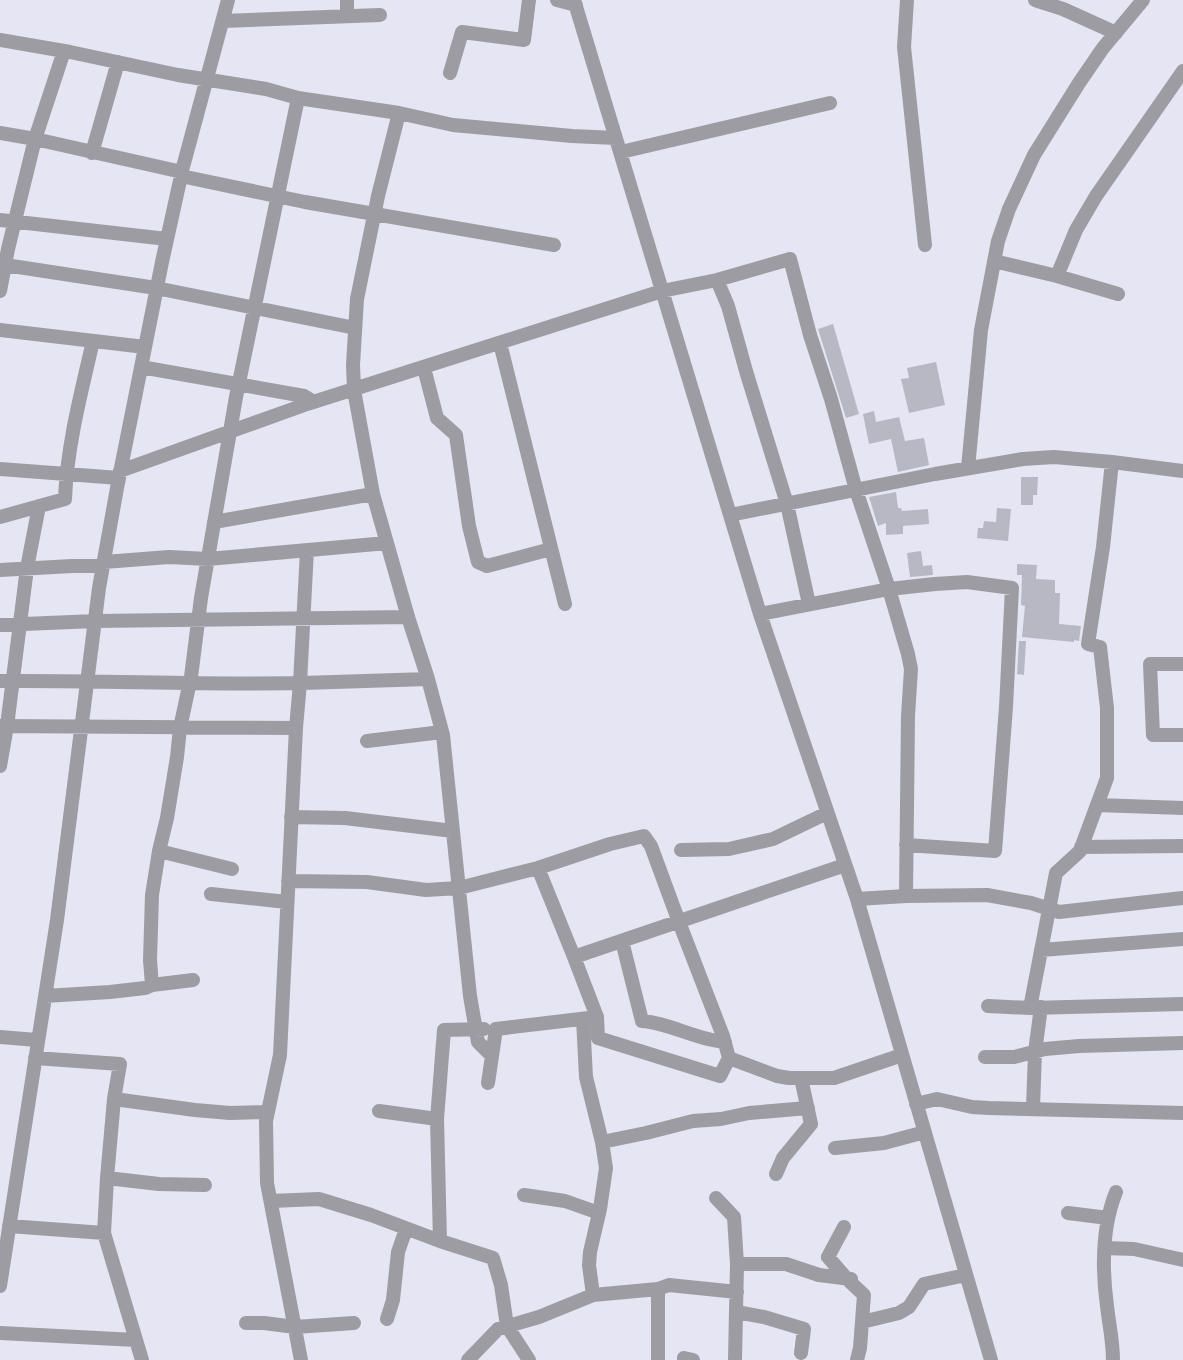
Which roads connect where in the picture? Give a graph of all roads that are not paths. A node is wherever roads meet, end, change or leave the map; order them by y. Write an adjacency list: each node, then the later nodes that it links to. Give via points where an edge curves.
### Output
1 (229, 0): 11 (street)
2 (347, 0): 10 (street)
3 (529, 0): 17 (street, via 524,40 462,32)
4 (557, 0): 8 (street)
5 (907, 0): 32 (street, via 904,47)
6 (1035, 0): 12 (street)
7 (1143, 0): 12 (street)
8 (575, 3): 24 (street)
9 (380, 15): 10 (street)
10 (347, 16): 11 (street)
11 (223, 21): 18 (street)
12 (1116, 33): 33 (street, via 1034,155 1009,209)
13 (0, 40): 14 (street)
14 (64, 51): 15 (street); 23 (street)
15 (118, 62): 18 (street); 25 (street)
16 (1183, 71): 35 (street, via 1096,196)
17 (450, 73)
18 (207, 80): 19 (street); 26 (street)
19 (298, 98): 21 (street); 27 (street)
20 (830, 103): 24 (street)
21 (399, 113): 24 (street, via 453,125); 28 (street)
22 (0, 133): 23 (street)
23 (35, 139): 25 (street); 29 (street)
24 (618, 145): 39 (street)
25 (92, 153): 26 (street)
26 (181, 174): 27 (street); 30 (street)
27 (278, 196): 28 (street); 41 (street)
28 (374, 215): 31 (street); 42 (street)
29 (7, 221): 30 (street); 34 (street)
30 (167, 239): 37 (street)
31 (554, 245)
32 (925, 245)
33 (994, 261): 35 (street); 54 (street, via 981,330)
34 (5, 265): 37 (street); 38 (street)
35 (1057, 276): 40 (street)
36 (717, 280): 39 (street); 59 (street, via 790,259); 61 (street)
37 (156, 288): 41 (street); 46 (street)
38 (0, 291)
39 (662, 291): 45 (street); 63 (street)
40 (1118, 294)
41 (254, 307): 42 (street); 49 (street)
42 (355, 328): 50 (street)
43 (0, 330): 44 (street)
44 (93, 341): 46 (street); 57 (street)
45 (500, 343): 48 (street); 67 (street)
46 (145, 347): 47 (street)
47 (141, 367): 49 (street); 58 (street)
48 (424, 368): 50 (street); 67 (street, via 437,418 456,435 478,562 487,566)
49 (238, 385): 51 (street); 52 (street)
50 (354, 390): 51 (street); 60 (street)
51 (314, 402): 52 (street)
52 (229, 432): 58 (street); 65 (street)
53 (1112, 462): 54 (street, via 1023,458); 56 (street); 97 (street, via 1088,644 1100,647 1107,708 1107,778)
54 (968, 468): 59 (street)
55 (0, 469): 57 (street)
56 (1183, 471)
57 (66, 474): 58 (street); 62 (street, via 65,499)
58 (119, 475): 70 (street)
59 (856, 490): 61 (street); 73 (street)
60 (373, 494): 65 (street); 66 (street)
61 (787, 504): 63 (street); 75 (street)
62 (39, 506): 64 (street); 71 (street)
63 (730, 514): 76 (street)
64 (0, 517)
65 (214, 522): 69 (street)
66 (387, 543): 68 (street); 77 (street)
67 (551, 548): 74 (street)
68 (307, 550): 69 (street); 78 (street)
69 (208, 559): 70 (street, via 169,557); 80 (street)
70 (104, 564): 71 (street); 79 (street)
71 (27, 568): 72 (street); 81 (street)
72 (0, 570)
73 (889, 589): 75 (street); 102 (street, via 911,669); 102 (street, via 967,582 1012,588 995,851)
74 (565, 604)
75 (809, 604): 76 (street)
76 (760, 614): 99 (street)
77 (408, 617): 78 (street); 84 (street)
78 (303, 619): 80 (street); 88 (street)
79 (95, 621): 80 (street); 81 (street); 86 (street)
80 (198, 621): 87 (street)
81 (19, 624): 82 (street); 85 (street)
82 (0, 625)
83 (1183, 664): 94 (street, via 1150,664 1153,735)
84 (429, 679): 88 (street); 93 (street)
85 (6, 680): 86 (street); 89 (street)
86 (88, 680): 87 (street); 90 (street)
87 (190, 683): 88 (street); 91 (street)
88 (300, 683): 92 (street)
89 (3, 726): 90 (street); 96 (street)
90 (82, 727): 91 (street); 125 (street)
91 (180, 728): 92 (street); 106 (street)
92 (296, 728): 100 (street)
93 (442, 732): 95 (street); 101 (street)
94 (1183, 735)
95 (367, 741)
96 (0, 766)
97 (1097, 805): 98 (street); 104 (street)
98 (1183, 808)
99 (827, 813): 105 (street, via 773,839 729,849); 107 (street)
100 (291, 817): 101 (street, via 345,818); 110 (street)
101 (453, 831): 111 (street)
102 (906, 845): 113 (street)
103 (1183, 846): 104 (street)
104 (1082, 847): 117 (street, via 1056,873)
105 (681, 850)
106 (159, 851): 109 (street); 124 (street, via 152,895)
107 (845, 865): 115 (street); 118 (street)
108 (538, 868): 111 (street); 118 (street, via 644,836); 122 (street)
109 (232, 869)
110 (288, 881): 111 (street); 116 (street)
111 (459, 888): 130 (street)
112 (211, 894): 116 (street)
113 (906, 895): 115 (street); 117 (street, via 987,895)
114 (1183, 898): 117 (street, via 1059,912)
115 (857, 899): 137 (street)
116 (287, 902): 149 (street, via 279,1055)
117 (1049, 909): 121 (street)
118 (679, 922): 120 (street); 134 (street)
119 (1183, 939): 121 (street)
120 (622, 941): 122 (street); 134 (street, via 642,1021)
121 (1041, 950): 128 (street)
122 (574, 957): 129 (street)
123 (193, 980): 124 (street)
124 (152, 985): 125 (street)
125 (45, 996): 133 (street)
126 (1183, 1004): 128 (street)
127 (988, 1006): 128 (street)
128 (1035, 1008): 136 (street)
129 (590, 1018): 131 (street); 141 (street, via 598,1038 720,1076); 153 (street, via 586,1077)
130 (475, 1029): 131 (street); 138 (street, via 478,1042); 151 (street, via 444,1030)
131 (496, 1029): 138 (street)
132 (0, 1037): 133 (street)
133 (37, 1040): 140 (street)
134 (725, 1042): 141 (street)
135 (1183, 1043): 136 (street)
136 (1035, 1052): 139 (street); 147 (street)
137 (902, 1055): 142 (street, via 834,1078); 145 (street)
138 (492, 1056): 143 (street)
139 (985, 1057)
140 (35, 1058): 144 (street, via 120,1064); 165 (street)
141 (729, 1058): 142 (street, via 777,1076)
142 (801, 1078): 146 (street)
143 (488, 1083)
144 (114, 1099): 149 (street, via 195,1111); 156 (street)
145 (916, 1104): 147 (street, via 937,1099 972,1107); 152 (street)
146 (808, 1108): 153 (street, via 693,1121); 155 (street, via 811,1124)
147 (1033, 1108): 150 (street)
148 (379, 1111): 151 (street)
149 (268, 1112): 161 (street)
150 (1183, 1113)
151 (437, 1119): 169 (street)
152 (925, 1132): 154 (street, via 884,1143); 173 (street)
153 (602, 1142): 162 (street, via 606,1168)
154 (835, 1147)
155 (776, 1174)
156 (107, 1178): 157 (street); 168 (street)
157 (205, 1185)
158 (1116, 1192): 164 (street)
159 (524, 1195): 162 (street, via 565,1201)
160 (716, 1198): 172 (street, via 734,1217)
161 (271, 1202): 167 (street, via 319,1199); 186 (street)
162 (599, 1213): 179 (street, via 589,1265)
163 (1068, 1213): 164 (street)
164 (1108, 1218): 170 (street)
165 (9, 1226): 168 (street); 176 (street)
166 (844, 1227): 174 (street, via 828,1258)
167 (406, 1228): 169 (street); 181 (street)
168 (104, 1233): 188 (street)
169 (440, 1241): 185 (street, via 493,1258)
170 (1105, 1248): 171 (street); 198 (street)
171 (1183, 1260)
172 (737, 1264): 174 (street, via 786,1264); 178 (street)
173 (966, 1275): 182 (street, via 924,1284 909,1307); 197 (street)
174 (847, 1279): 175 (street); 182 (street, via 864,1295)
175 (863, 1281)
176 (0, 1286)
177 (658, 1289): 178 (street, via 678,1286); 179 (street); 194 (street)
178 (737, 1293): 180 (street)
179 (593, 1295): 185 (street)
180 (737, 1312): 189 (street, via 804,1329); 195 (street)
181 (387, 1319)
182 (862, 1322): 196 (street)
183 (246, 1323): 186 (street)
184 (354, 1323): 186 (street)
185 (507, 1326): 192 (street, via 498,1329); 193 (street)
186 (295, 1327): 191 (street)
187 (0, 1334): 188 (street)
188 (136, 1340): 190 (street)
189 (801, 1353)
190 (142, 1360)
191 (301, 1360)
192 (468, 1360)
193 (529, 1360)
194 (658, 1360)
195 (735, 1360)
196 (857, 1360)
197 (991, 1360)
198 (1113, 1360)

